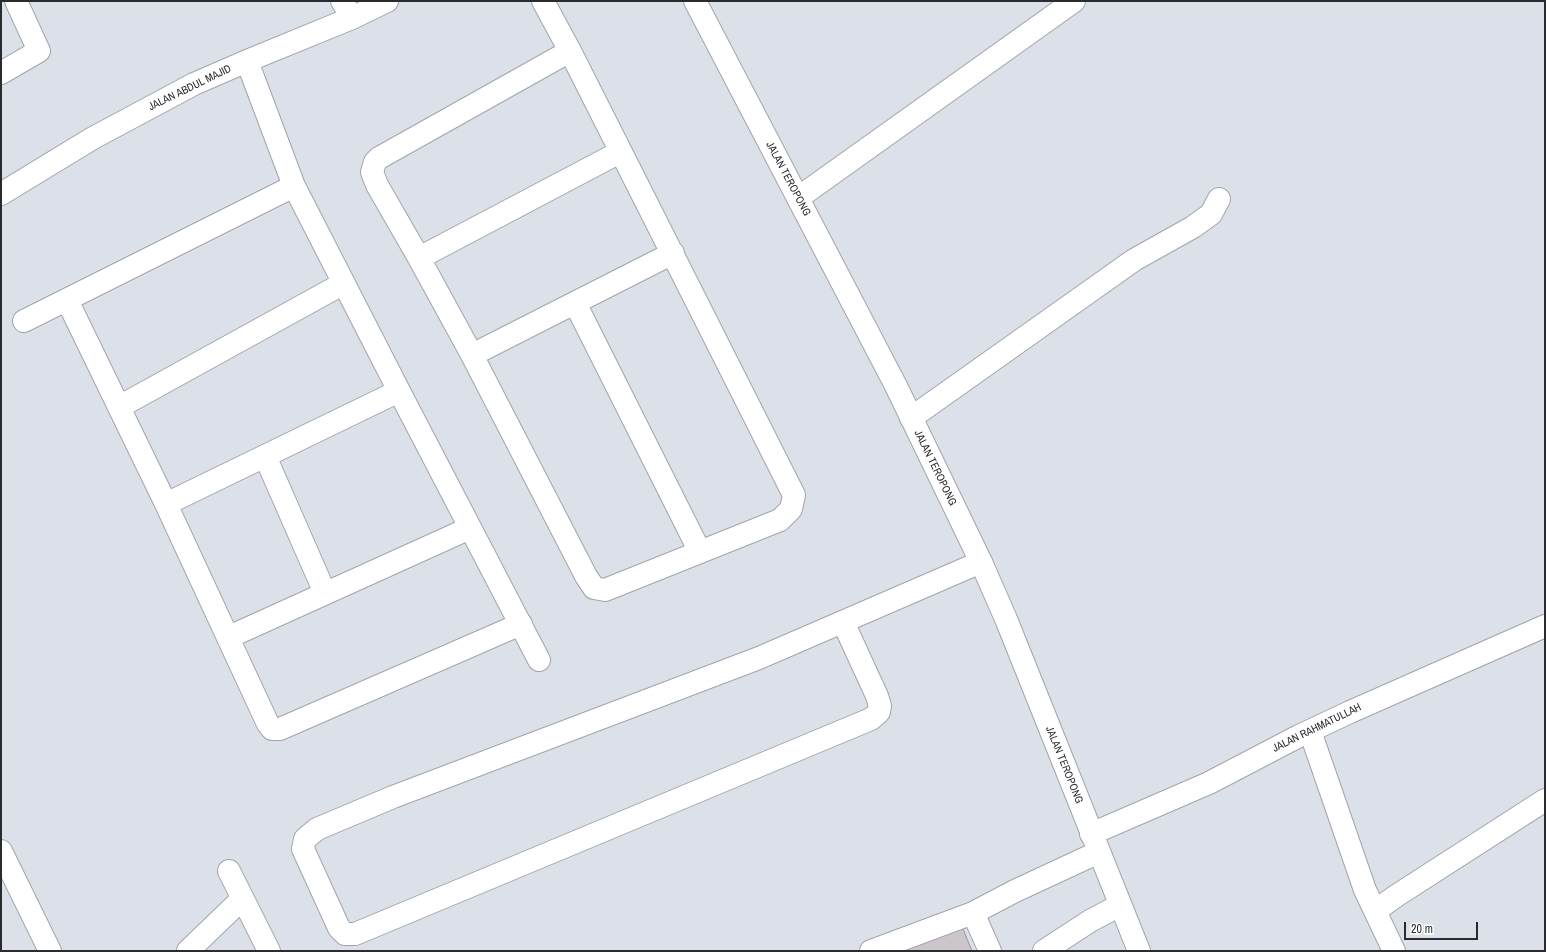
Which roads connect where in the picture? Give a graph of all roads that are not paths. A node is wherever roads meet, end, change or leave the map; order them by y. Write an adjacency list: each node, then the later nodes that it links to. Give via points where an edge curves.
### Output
1 (16, 1): 9 (street, via 39,51)
2 (388, 1): 6 (street, JALAN ABDUL MAJID)
3 (543, 1): 7 (street)
4 (695, 1): 13 (street, JALAN TEROPONG)
5 (1074, 1): 13 (street)
6 (347, 9): 8 (street, JALAN ABDUL MAJID)
7 (570, 52): 10 (street); 16 (street, via 375,162 372,172 377,185)
8 (247, 61): 11 (street); 12 (street, JALAN ABDUL MAJID, via 194,84 93,138)
9 (1, 73)
10 (620, 152): 15 (street); 16 (street)
11 (294, 186): 17 (street); 18 (street)
12 (1, 194)
13 (798, 198): 24 (street, JALAN TEROPONG)
14 (1219, 199): 24 (street, via 1212,214 1134,260)
15 (672, 253): 19 (street); 28 (street, via 794,495 791,509 780,520)
16 (419, 258): 21 (street)
17 (344, 283): 22 (street); 23 (street)
18 (67, 300): 20 (street); 23 (street)
19 (575, 303): 21 (street); 28 (street)
20 (24, 321)
21 (472, 355): 28 (street, via 594,588 605,590)
22 (399, 391): 25 (street); 27 (street)
23 (119, 407): 26 (street)
24 (911, 418): 29 (street, JALAN TEROPONG)
25 (264, 456): 26 (street); 30 (street)
26 (166, 504): 34 (street)
27 (470, 528): 30 (street); 32 (street)
28 (700, 552)
29 (981, 562): 31 (street); 38 (street, JALAN TEROPONG)
30 (325, 593): 34 (street)
31 (843, 622): 31 (street, via 759,658 393,797 317,829 305,839 303,849 339,928 345,934 355,934 871,719 879,712 880,706)
32 (521, 624): 34 (street, via 280,729 272,729 268,724); 35 (street)
33 (1545, 626): 36 (street, JALAN RAHMATULLAH)
34 (229, 637)
35 (539, 660)
36 (1310, 731): 38 (street, JALAN RAHMATULLAH); 43 (street, via 1365,890)
37 (1545, 800): 43 (street)
38 (1095, 843): 42 (street, JALAN TEROPONG); 44 (street, JALAN RAHMATULLAH)
39 (1, 851): 45 (street)
40 (229, 871): 41 (street)
41 (242, 899): 46 (street); 47 (street)
42 (1120, 905): 50 (street); 51 (street, JALAN TEROPONG)
43 (1376, 911): 52 (street)
44 (973, 913): 48 (street, JALAN RAHMATULLAH); 49 (street)
45 (50, 951)
46 (188, 951)
47 (269, 951)
48 (871, 951)
49 (990, 951)
50 (1044, 951)
51 (1139, 951)
52 (1394, 951)

